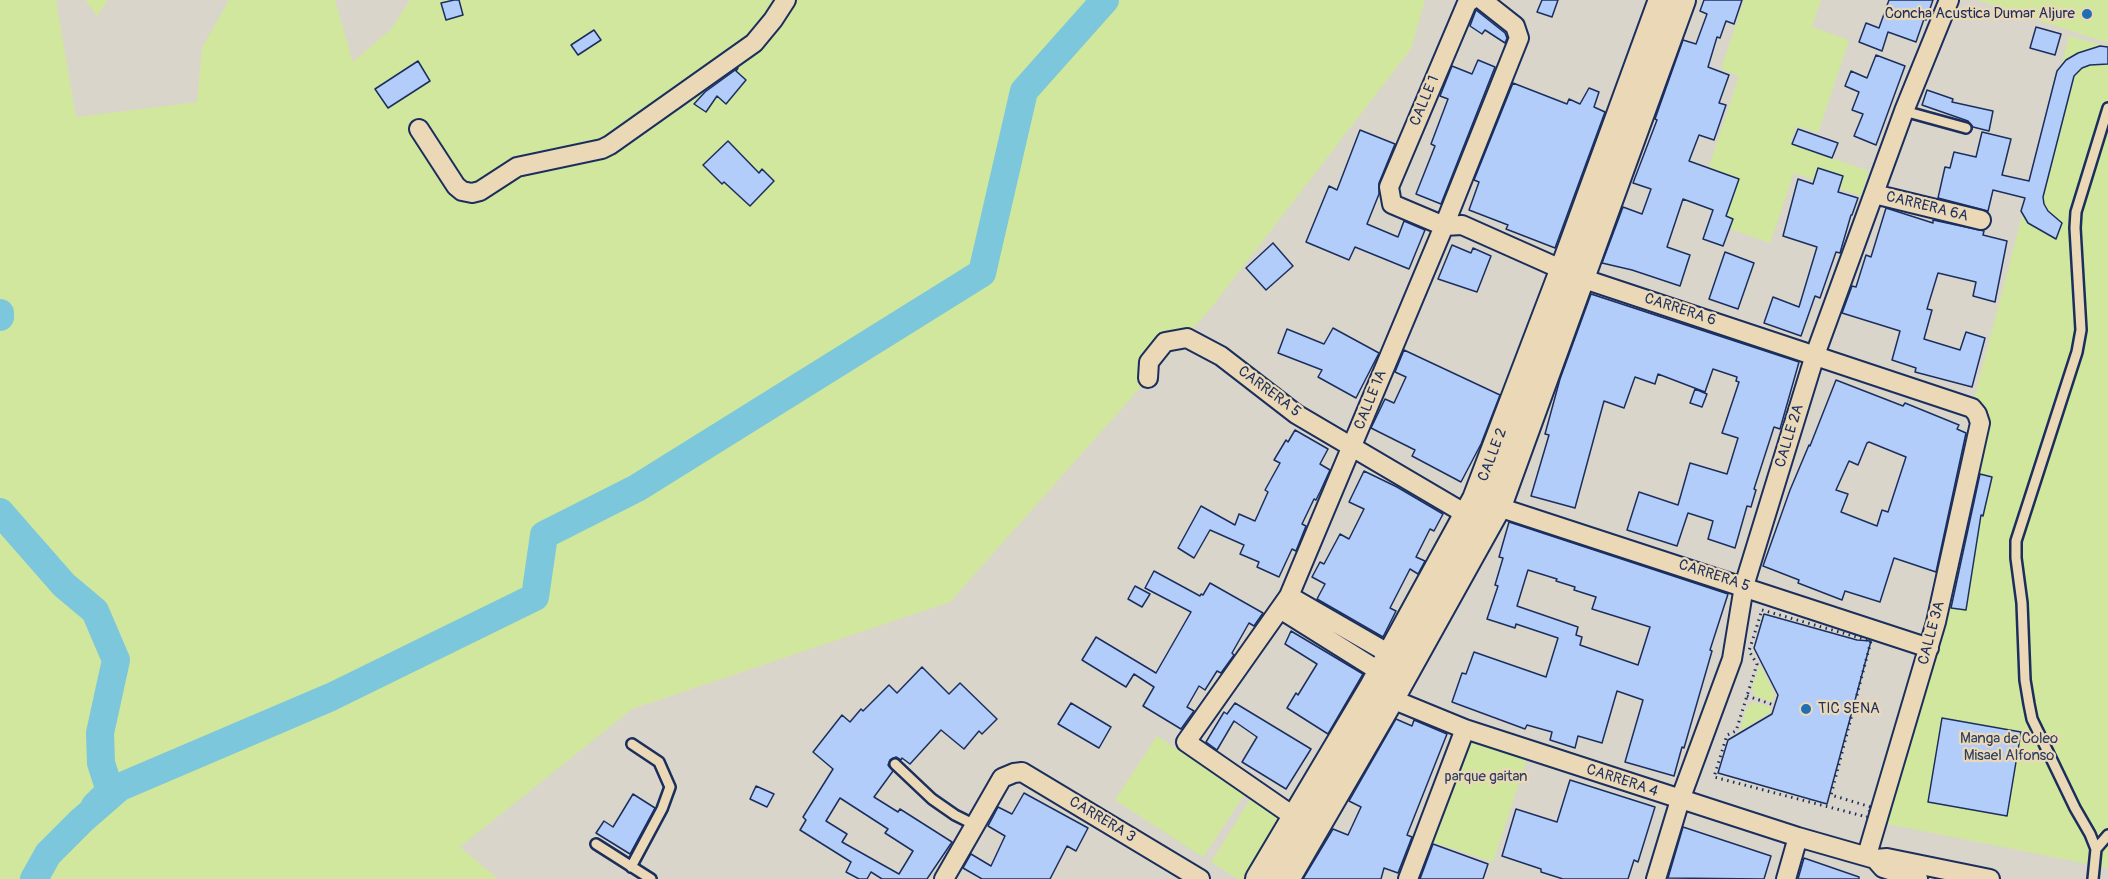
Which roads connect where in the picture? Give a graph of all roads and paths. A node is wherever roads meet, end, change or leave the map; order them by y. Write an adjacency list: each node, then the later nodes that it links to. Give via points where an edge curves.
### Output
1 (786, 0): 10 (street, via 754,43 602,149 517,167 472,193 456,186)
2 (1471, 0): 12 (street, CALLE 1, via 1389,187)
3 (1482, 0): 14 (street, CALLE 1A, via 1515,26 1518,38)
4 (1662, 0): 15 (main road, CALLE 2)
5 (1682, 0): 15 (main road, CALLE 2)
6 (1949, 0): 8 (street, CALLE 2A)
7 (2108, 108): 36 (lane, via 2076,212 2081,330 2077,352 2016,541 2025,680 2032,719)
8 (1904, 111): 9 (lane); 11 (street, CALLE 2A)
9 (1966, 128)
10 (419, 129)
11 (1874, 194): 13 (street, CARRERA 6A); 16 (street, CALLE 2A)
12 (1392, 204): 14 (street, CARRERA 6)
13 (1981, 220)
14 (1444, 226): 15 (street, CARRERA 6, via 1462,225); 19 (street, CALLE 1A)
15 (1572, 275): 16 (street, CARRERA 6); 20 (main road, CALLE 2)
16 (1815, 355): 18 (street, CARRERA 6); 21 (street, CALLE 2A)
17 (1148, 378): 19 (street, CARRERA 5, via 1149,362 1165,342 1187,338 1221,356 1296,414)
18 (1972, 408): 23 (street, CALLE 3A, via 1980,423)
19 (1352, 448): 20 (street, CARRERA 5); 22 (street, CALLE 1A)
20 (1482, 512): 21 (street, CARRERA 5); 24 (main road, CALLE 2)
21 (1744, 586): 23 (street, CARRERA 5); 30 (street, CALLE 2A, via 1732,659)
22 (1284, 602): 24 (street, CARRERA 4); 31 (street, CALLE 1A, via 1186,742)
23 (1929, 648): 37 (street, CALLE 3A)
24 (1391, 678): 27 (street, CARRERA 4); 31 (main road, CALLE 2); 44 (main road, CALLE 2)
25 (1747, 696): 25 (path, via 1757,664 1749,651 1762,610 1871,641 1831,795 1871,807 1867,817 1714,777 1727,735 1736,731); 26 (path)
26 (1774, 705)
27 (1465, 729): 30 (street, CARRERA 4); 45 (street)
28 (632, 744): 38 (lane, via 659,762 670,788)
29 (895, 764): 32 (lane, via 932,799)
30 (1680, 800): 34 (street, CARRERA 4); 46 (street, CALLE 2A)
31 (1296, 818): 43 (main road, CALLE 2)
32 (975, 825): 41 (street); 42 (street, CARRERA 3, via 1002,778 1022,772)
33 (2108, 835): 36 (lane)
34 (1798, 837): 37 (street, CARRERA 4); 47 (street)
35 (596, 844): 38 (lane)
36 (2096, 849): 50 (lane)
37 (1871, 857): 39 (street, CARRERA 4); 49 (street, CARRERA 4)
38 (631, 867): 40 (lane)
39 (1896, 876): 48 (street, CARRERA 4)
40 (651, 879)
41 (944, 879)
42 (1200, 879)
43 (1259, 879)
44 (1286, 879)
45 (1408, 879)
46 (1656, 879)
47 (1786, 879)
48 (1918, 879)
49 (1990, 879)
50 (2093, 879)

